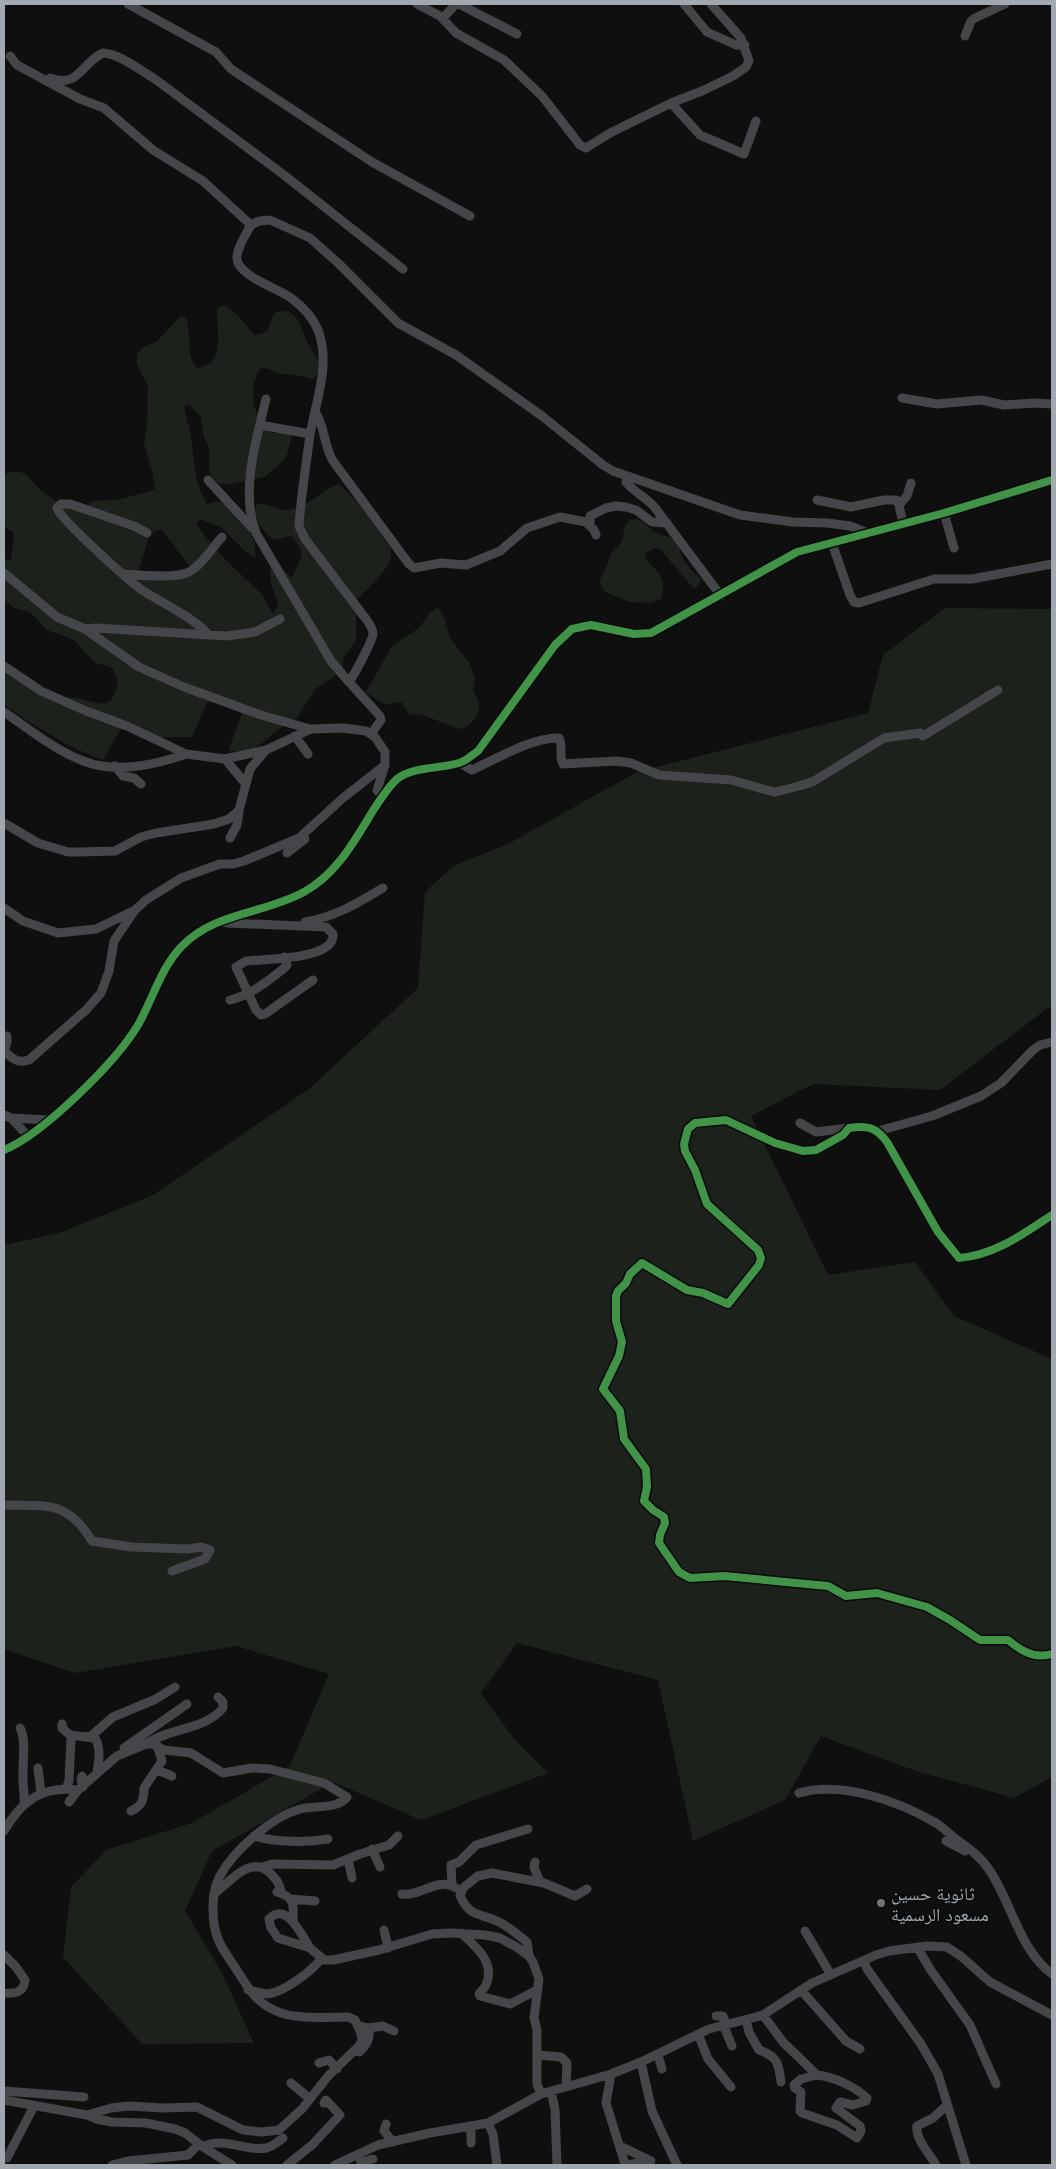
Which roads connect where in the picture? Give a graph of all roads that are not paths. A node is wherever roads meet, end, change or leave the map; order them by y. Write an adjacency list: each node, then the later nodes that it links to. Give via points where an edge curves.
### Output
1 (128, 4): 13 (street, via 216,52 231,69 364,156)
2 (417, 4): 6 (street)
3 (684, 4): 9 (street, via 707,32 736,45)
4 (711, 4): 9 (street)
5 (1004, 4): 8 (street, via 971,21)
6 (443, 18): 7 (street, via 459,4); 11 (street, via 456,33 504,60 534,88 580,145 586,148)
7 (517, 34)
8 (965, 36)
9 (745, 45): 11 (street, via 749,61 740,72)
10 (7, 54): 14 (street, via 17,66 104,108 153,150 202,181); 15 (street, via 60,81 73,78 103,53 139,70 284,175)
11 (671, 103): 12 (street, via 700,135 744,154)
12 (756, 121)
13 (470, 216)
14 (251, 225): 19 (street, via 236,256 238,265 246,273 294,299 313,320 318,332 324,361); 22 (street, via 270,220 310,238 398,323 456,355 542,416 603,465)
15 (403, 268)
16 (902, 398): 18 (street, via 937,404 981,400 1004,405)
17 (266, 400): 20 (street)
18 (1052, 404)
19 (316, 413): 21 (street); 30 (street, via 332,462 414,568 441,563 466,566 500,551 528,528 560,518)
20 (260, 425): 21 (street); 34 (street, via 250,500)
21 (310, 434): 47 (street, via 300,532 366,619 373,634)
22 (628, 476): 29 (street, via 626,482 629,486 649,500); 33 (street, via 740,515 850,526)
23 (208, 480): 34 (street)
24 (1052, 480): 28 (street)
25 (912, 483): 27 (street, via 907,496)
26 (816, 500): 27 (street, via 851,507 891,499)
27 (899, 504): 31 (street)
28 (944, 513): 31 (street); 38 (street)
29 (666, 523): 30 (street, via 652,522 636,510 616,506 593,513); 42 (street)
30 (590, 524): 35 (street)
31 (903, 524): 33 (street)
32 (146, 532): 41 (street, via 86,508 65,503 58,506 58,512 72,527)
33 (868, 533): 37 (street)
34 (256, 534): 47 (street, via 331,661)
35 (596, 535)
36 (222, 538): 41 (street, via 187,573)
37 (832, 543): 39 (street, via 850,595 854,602 859,603 934,579 972,579); 42 (street, via 797,552)
38 (954, 548)
39 (1052, 564)
40 (4, 573): 44 (street, via 57,617)
41 (123, 574): 45 (street, via 143,590 191,618)
42 (721, 596): 57 (street, via 645,635 591,625 572,629 555,645 478,750)
43 (280, 619): 45 (street, via 255,632)
44 (85, 629): 45 (street); 50 (street, via 125,658 162,678 261,715)
45 (209, 635)
46 (4, 666): 54 (street, via 41,691)
47 (349, 682): 51 (street, via 380,716 381,720)
48 (998, 690): 57 (street, via 926,734 884,738 804,786 774,792 731,780 669,777 616,761 562,764 563,744 559,738 536,742 472,770)
49 (4, 712): 59 (street, via 72,755 102,766)
50 (310, 729): 51 (street, via 355,728); 52 (street)
51 (371, 734): 58 (street, via 382,745)
52 (294, 736): 53 (street); 55 (street)
53 (266, 750): 56 (street); 60 (street, via 250,769)
54 (186, 754): 56 (street); 59 (street, via 164,761)
55 (308, 754)
56 (225, 759): 60 (street)
57 (460, 763): 62 (street, via 410,773 397,780)
58 (385, 765): 62 (street, via 377,790); 65 (street)
59 (115, 766): 61 (street, via 123,776 134,778)
60 (245, 783): 63 (street)
61 (141, 784)
62 (382, 797): 71 (street, via 344,855 319,882 292,898)
63 (239, 810): 64 (street, via 222,822 156,833 115,851 102,852 68,852 38,843); 66 (street, via 237,825)
64 (4, 823)
65 (312, 826): 67 (street, via 306,838); 70 (street, via 299,838 258,856 214,866 182,878)
66 (230, 838)
67 (287, 853)
68 (383, 888): 72 (street, via 330,917)
69 (4, 908): 70 (street, via 23,921 58,933 96,929)
70 (136, 910): 79 (street, via 114,941 104,986 86,1010 29,1060 15,1061)
71 (220, 921): 72 (street); 81 (street, via 181,947 167,965 127,1042)
72 (293, 925): 73 (street, via 326,927 333,938 323,950)
73 (284, 957): 75 (street, via 287,965); 75 (street, via 246,961 236,967)
74 (313, 980): 75 (street, via 261,1015)
75 (249, 993): 76 (street)
76 (230, 1000)
77 (7, 1036): 79 (street)
78 (1052, 1042): 84 (street, via 1033,1050 1006,1079 982,1096 925,1118)
79 (4, 1051)
80 (8, 1116): 81 (street); 85 (street)
81 (48, 1120): 85 (street)
82 (800, 1123): 83 (street, via 816,1132)
83 (849, 1128): 84 (street, via 866,1126); 90 (street, via 816,1150 803,1151 775,1143 726,1120 695,1123 688,1129 685,1151 707,1204 750,1242 761,1258 756,1271 728,1304 687,1290 642,1263 630,1274 616,1296 616,1322 622,1342 603,1389 620,1412 626,1443 646,1469 644,1501 664,1517 659,1543 679,1572 690,1578 724,1576 828,1586 846,1596 877,1593 926,1607 980,1640 1008,1640 1023,1653 1043,1657)
84 (878, 1131): 87 (street, via 938,1232 959,1258 1002,1247)
85 (28, 1136): 86 (street)
86 (4, 1150)
87 (1052, 1215)
88 (4, 1505): 89 (street, via 63,1509 81,1524 92,1541 210,1550 205,1559)
89 (172, 1571)
90 (1052, 1654)
91 (175, 1687): 97 (street, via 156,1699 113,1717)
92 (218, 1697): 98 (street, via 223,1708 206,1721 164,1734)
93 (187, 1704): 100 (street)
94 (62, 1724): 96 (street)
95 (20, 1728): 111 (street, via 25,1756)
96 (70, 1735): 97 (street); 107 (street)
97 (88, 1739): 103 (street, via 95,1738 99,1748)
98 (146, 1744): 99 (street); 100 (street)
99 (158, 1748): 102 (street, via 162,1761); 115 (street, via 191,1753 223,1773 260,1768 302,1776 334,1787 347,1797 336,1805 294,1811)
100 (117, 1756): 103 (street)
101 (38, 1768): 109 (street)
102 (157, 1770): 105 (street); 112 (street, via 144,1788 145,1797 140,1807)
103 (96, 1773): 106 (street)
104 (82, 1776): 106 (street)
105 (172, 1776)
106 (80, 1788): 107 (street); 110 (street)
107 (66, 1789): 109 (street)
108 (799, 1792): 124 (street, via 822,1788 872,1795 897,1804 937,1824 968,1846)
109 (41, 1793): 111 (street)
110 (69, 1802)
111 (24, 1804): 114 (street)
112 (131, 1811)
113 (528, 1829): 127 (street, via 476,1845 459,1862 451,1865)
114 (4, 1831)
115 (254, 1836): 117 (street, via 276,1841); 129 (street, via 231,1859)
116 (398, 1836): 119 (street, via 389,1845)
117 (328, 1839)
118 (946, 1841): 124 (street)
119 (372, 1849): 120 (street); 123 (street)
120 (348, 1859): 122 (street, via 333,1865 272,1864); 125 (street)
121 (535, 1862): 126 (street)
122 (264, 1867): 129 (street, via 258,1865 244,1869); 132 (street, via 280,1883 278,1893 286,1894)
123 (380, 1867)
124 (989, 1869): 145 (street, via 1025,1943)
125 (352, 1878)
126 (540, 1882): 128 (street, via 559,1883 575,1896); 131 (street, via 484,1874 464,1887)
127 (452, 1886): 130 (street, via 432,1886 417,1893); 131 (street)
128 (587, 1889)
129 (214, 1894): 147 (street, via 218,1939)
130 (402, 1894)
131 (460, 1895): 142 (street, via 476,1915 496,1920 527,1942)
132 (290, 1899): 133 (street); 134 (street)
133 (315, 1901)
134 (293, 1920): 138 (street); 138 (street, via 280,1914 272,1916 269,1923 278,1938)
135 (384, 1930): 139 (street)
136 (805, 1931): 146 (street)
137 (461, 1933): 139 (street, via 432,1934); 142 (street, via 500,1938); 148 (street, via 486,1960 488,1976 478,1994 480,1996 510,2004)
138 (310, 1948): 143 (street)
139 (388, 1948): 143 (street, via 333,1960)
140 (917, 1948): 144 (street, via 882,1953); 152 (street, via 942,1946 954,1950 990,1982); 172 (street, via 976,2031)
141 (4, 1955): 150 (street, via 25,1980 18,1993)
142 (529, 1956): 148 (street, via 539,1979)
143 (322, 1958): 147 (street, via 304,1975 276,1992 268,1994)
144 (864, 1961): 146 (street); 173 (street, via 921,2044)
145 (1052, 1974)
146 (831, 1975): 149 (street)
147 (248, 1990): 156 (street, via 265,2006 278,2012 293,2016 348,2017)
148 (537, 1990): 162 (street, via 534,2018)
149 (802, 1990): 151 (street); 160 (street, via 846,2041)
150 (4, 1993)
151 (763, 2015): 154 (street); 168 (street, via 783,2042)
152 (1052, 2015)
153 (716, 2016): 155 (street, via 723,2016)
154 (746, 2020): 155 (street); 170 (street, via 759,2050 769,2053 779,2064)
155 (725, 2024): 158 (street); 159 (street)
156 (363, 2027): 157 (street, via 383,2026); 165 (street, via 359,2046); 169 (street, via 370,2031 367,2043 334,2076)
157 (394, 2031)
158 (698, 2034): 161 (street); 175 (street, via 708,2059)
159 (732, 2046)
160 (860, 2049)
161 (658, 2054): 163 (street); 166 (street)
162 (537, 2055): 174 (street, via 561,2057 567,2063); 178 (street)
163 (641, 2062): 167 (street); 205 (street, via 652,2112)
164 (319, 2063): 165 (street, via 329,2060)
165 (337, 2069): 169 (street)
166 (662, 2069)
167 (611, 2074): 174 (street); 194 (street, via 606,2103)
168 (816, 2075): 168 (street, via 794,2085 801,2092 800,2111 838,2125 856,2138 861,2131 860,2126 836,2108 840,2102 858,2104 867,2098 854,2087)
169 (329, 2076): 181 (street)
170 (782, 2082)
171 (291, 2083): 181 (street)
172 (996, 2084)
173 (941, 2085): 179 (street); 184 (street)
174 (566, 2087): 177 (street)
175 (731, 2087)
176 (4, 2091): 180 (street)
177 (551, 2091): 178 (street); 204 (street, via 555,2108)
178 (540, 2094): 187 (street)
179 (935, 2094)
180 (84, 2097)
181 (310, 2099): 186 (street, via 285,2126 262,2132 238,2128 197,2107 129,2106)
182 (4, 2100): 185 (street)
183 (324, 2103): 201 (street, via 326,2100 340,2115 312,2145)
184 (947, 2105): 206 (street, via 933,2118 917,2126 918,2136); 207 (street)
185 (34, 2106): 186 (street); 196 (street)
186 (87, 2115): 193 (street, via 112,2122 146,2123 175,2129)
187 (488, 2123): 189 (street); 203 (street, via 493,2134)
188 (386, 2124): 191 (street, via 384,2131)
189 (471, 2127): 191 (street); 192 (street)
190 (283, 2138): 193 (street, via 266,2149 221,2144)
191 (393, 2142): 195 (street)
192 (471, 2142)
193 (201, 2146): 198 (street, via 188,2155); 200 (street)
194 (620, 2146)
195 (358, 2154): 197 (street, via 362,2162); 202 (street)
196 (7, 2158)
197 (373, 2160)
198 (163, 2162): 199 (street, via 128,2161)
199 (112, 2165)
200 (232, 2165)
201 (287, 2165)
202 (335, 2165)
203 (497, 2165)
204 (557, 2165)
205 (677, 2165)
206 (936, 2165)
207 (966, 2165)

